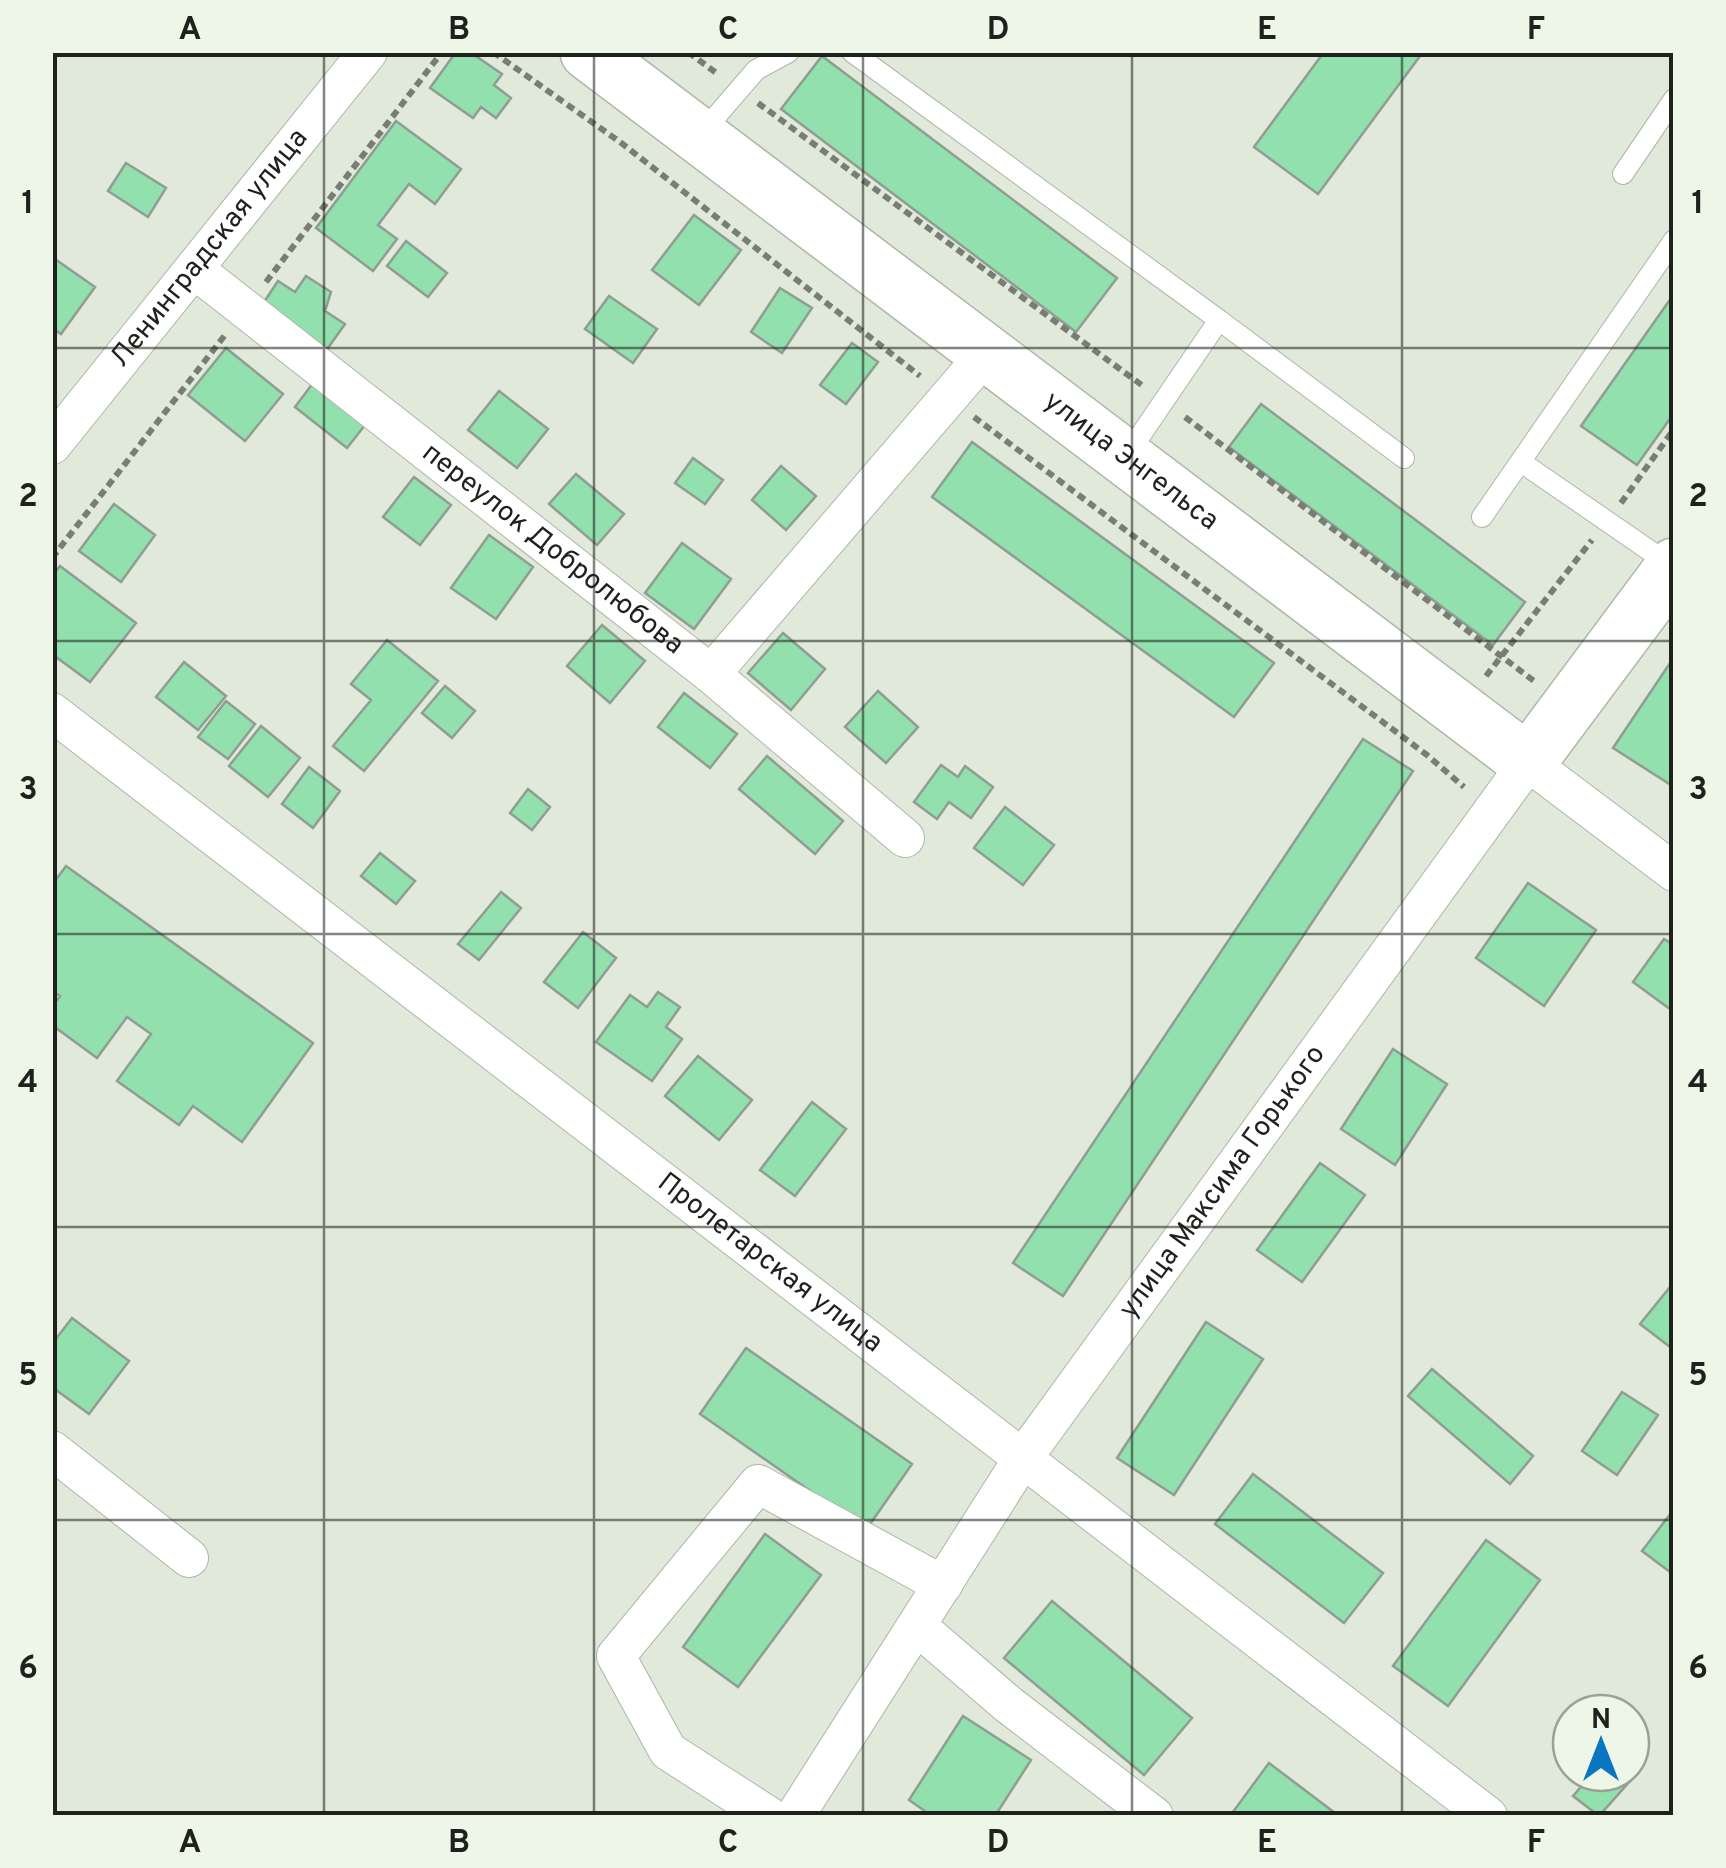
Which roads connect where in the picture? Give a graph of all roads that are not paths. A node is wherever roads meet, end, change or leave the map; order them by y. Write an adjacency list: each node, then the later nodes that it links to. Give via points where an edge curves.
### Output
1 (368, 52): 9 (street, Ленинградская улица)
2 (789, 52): 6 (lane, via 756,70)
3 (858, 54): 10 (lane)
4 (603, 57): 6 (main road, улица Энгельса)
5 (1674, 99): 7 (lane)
6 (699, 136): 11 (main road, улица Энгельса)
7 (1623, 174)
8 (1674, 240): 15 (lane)
9 (194, 269): 12 (street, Ленинградская улица); 18 (street, переулок Добролюбова)
10 (1219, 320): 13 (lane); 14 (lane)
11 (985, 355): 13 (main road, улица Энгельса); 18 (street)
12 (52, 445)
13 (1125, 458): 20 (main road, улица Энгельса)
14 (1404, 458)
15 (1521, 462): 16 (lane); 17 (lane)
16 (1482, 516)
17 (1673, 566): 20 (main road, улица Максима Горького)
18 (712, 674): 21 (street, переулок Добролюбова)
19 (52, 712): 24 (street, Пролетарская улица)
20 (1528, 762): 22 (street, улица Энгельса); 24 (street, улица Максима Горького)
21 (905, 838)
22 (1674, 872)
23 (52, 1450): 25 (street)
24 (1023, 1458): 26 (street, улица Максима Горького); 31 (street, Пролетарская улица)
25 (189, 1558)
26 (943, 1585): 27 (street, улица Максима Горького); 28 (street, via 758,1484 616,1656 668,1751)
27 (917, 1626): 29 (street, улица Максима Горького); 30 (street)
28 (770, 1816)
29 (795, 1816)
30 (1154, 1816)
31 (1488, 1816)

